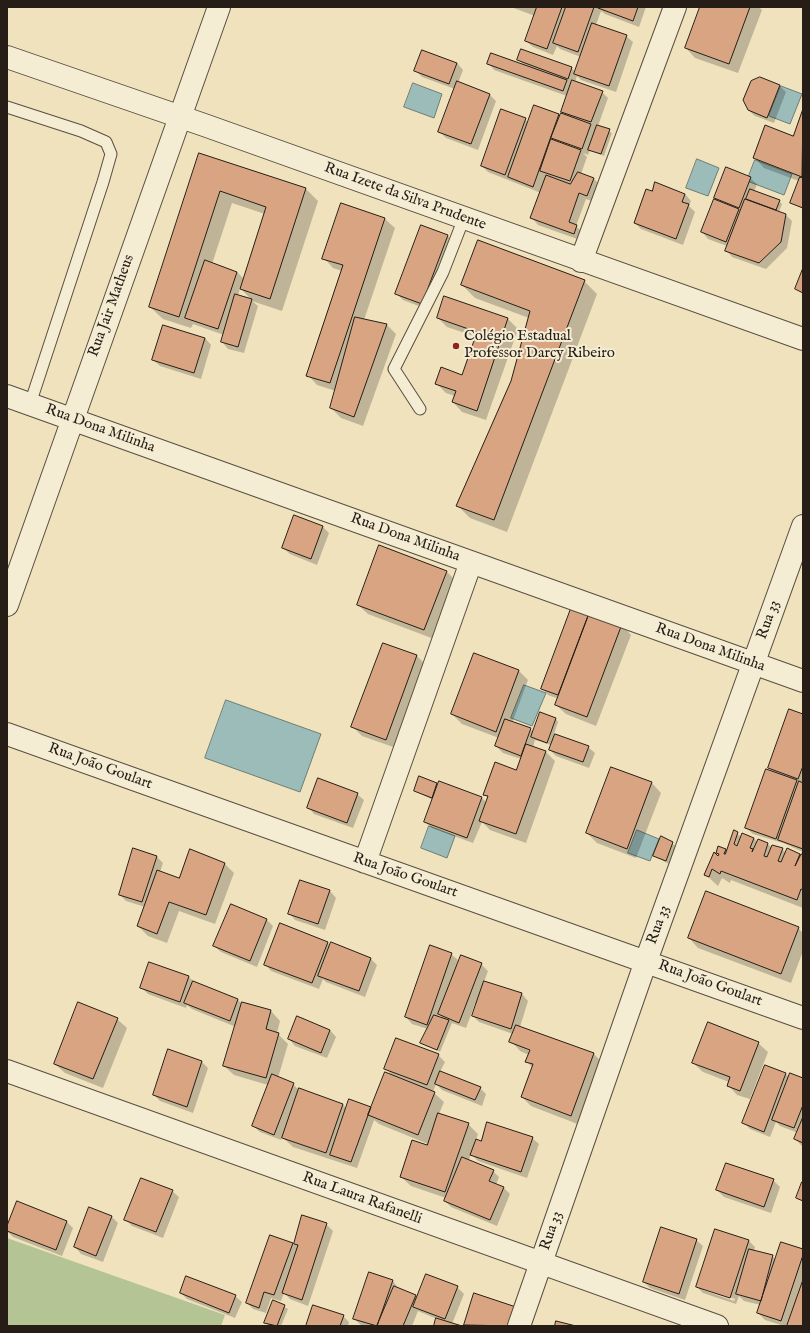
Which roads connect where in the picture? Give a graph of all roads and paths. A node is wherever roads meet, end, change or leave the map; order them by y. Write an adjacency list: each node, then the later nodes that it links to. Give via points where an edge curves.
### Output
1 (219, 7): 5 (street, Rua Jair Matheus)
2 (675, 7): 7 (street)
3 (7, 57): 5 (street, Rua Izete da Silva Prudente)
4 (7, 106): 10 (lane, via 106,142 111,154)
5 (180, 118): 6 (street, Rua Izete da Silva Prudente); 12 (street, Rua Jair Matheus)
6 (464, 218): 7 (street, Rua Izete da Silva Prudente); 11 (lane, via 443,272 394,369)
7 (582, 261): 8 (street, Rua Izete da Silva Prudente)
8 (803, 339)
9 (7, 396): 10 (street, Rua Dona Milinha)
10 (30, 404): 12 (street, Rua Dona Milinha)
11 (420, 409)
12 (72, 420): 14 (street, Rua Dona Milinha); 15 (street, Rua Jair Matheus)
13 (803, 526): 16 (street, Rua 33)
14 (471, 562): 16 (street, Rua Dona Milinha); 19 (street)
15 (7, 605)
16 (753, 664): 17 (street, Rua Dona Milinha); 20 (street, Rua 33)
17 (803, 681)
18 (7, 734): 19 (street, Rua João Goulart)
19 (365, 862): 20 (street, Rua João Goulart)
20 (646, 961): 21 (street, Rua João Goulart); 23 (street, Rua 33)
21 (803, 1018)
22 (7, 1071): 23 (street, Rua Laura Rafanelli)
23 (541, 1264): 24 (street, Rua 33); 25 (street, Rua Laura Rafanelli)
24 (519, 1326)
25 (717, 1326)

